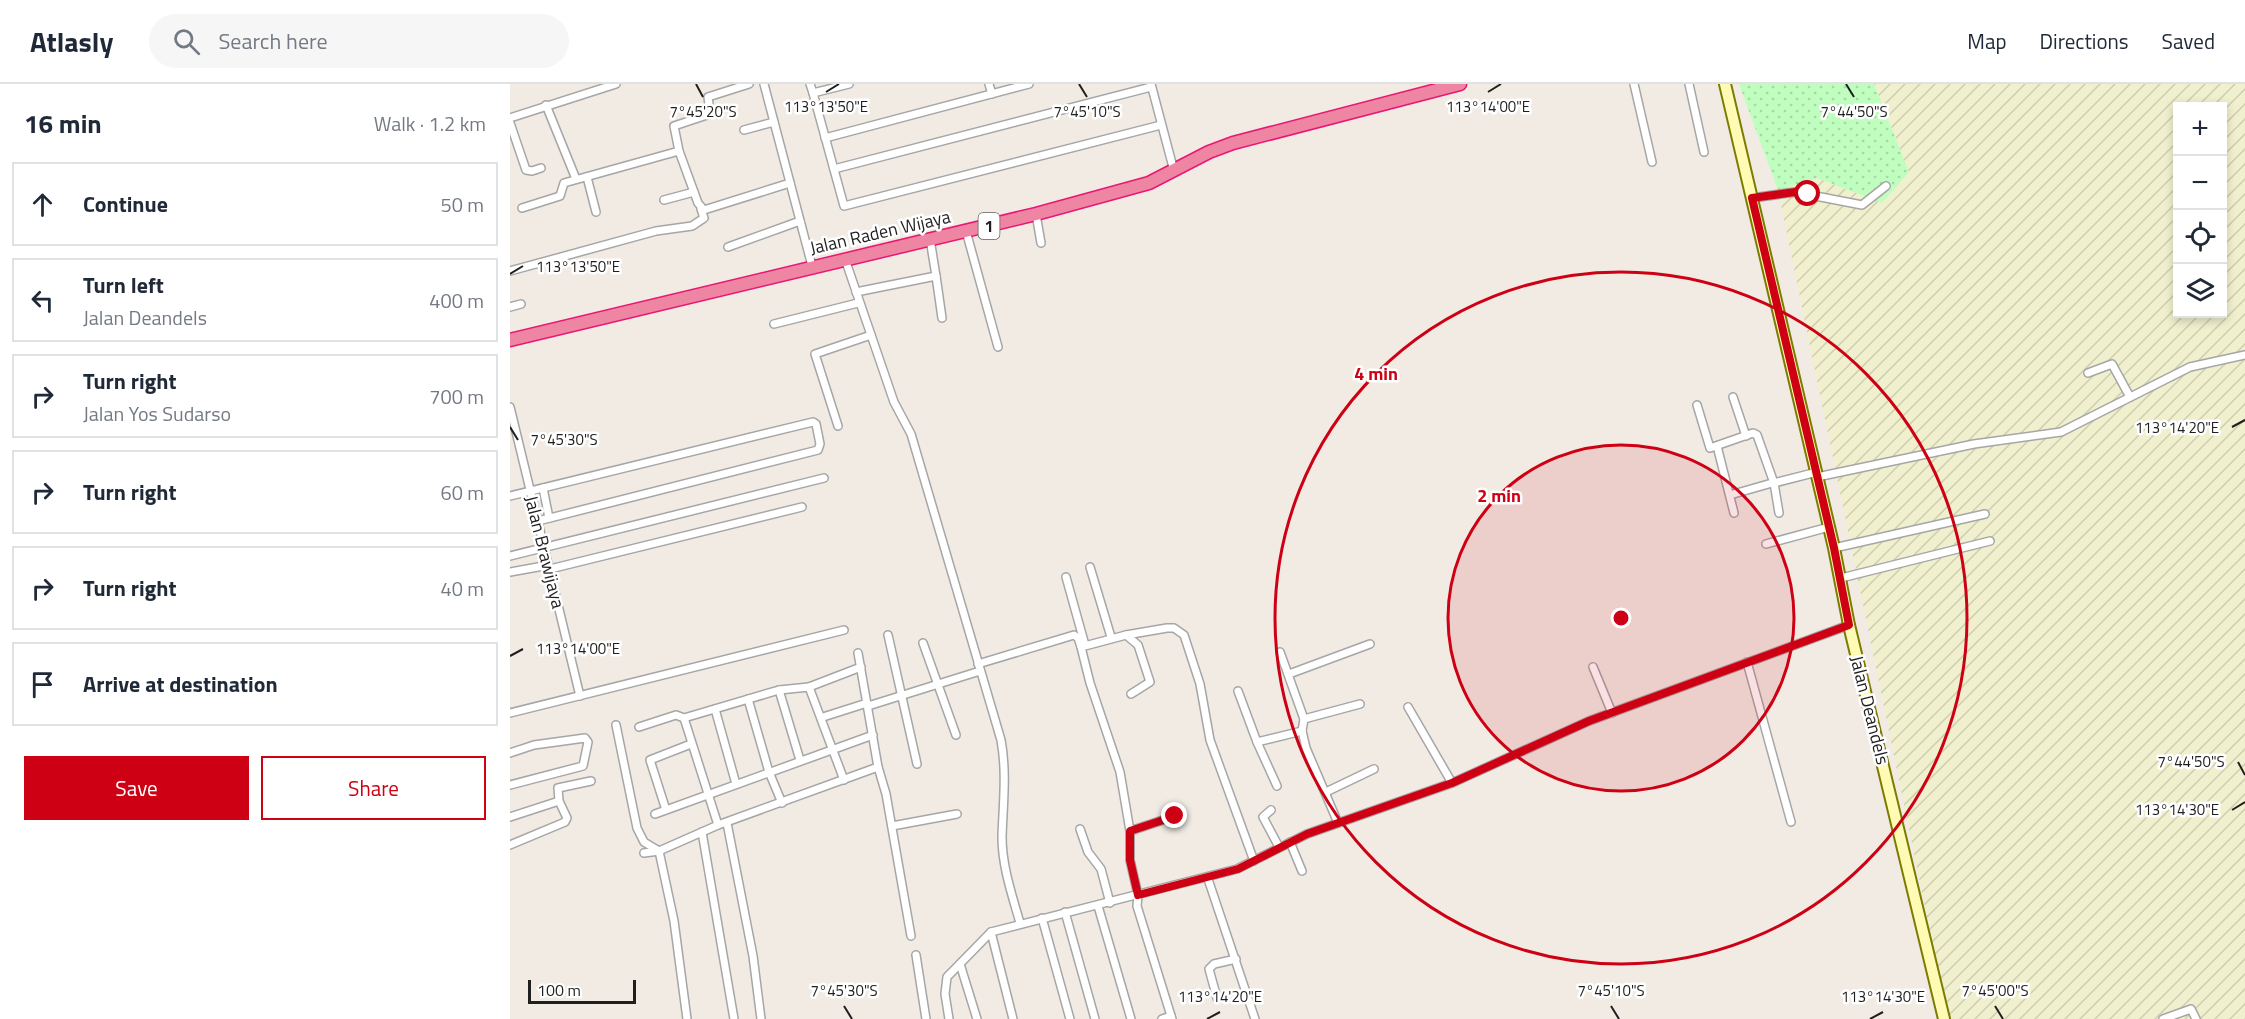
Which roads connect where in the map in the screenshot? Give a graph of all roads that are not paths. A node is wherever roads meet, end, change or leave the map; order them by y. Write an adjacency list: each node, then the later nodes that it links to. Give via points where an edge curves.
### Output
1 (616, 84): 15 (street)
2 (748, 84): 22 (street, via 708,97 707,115 674,126)
3 (810, 84): 13 (street)
4 (849, 84): 13 (street)
5 (989, 84): 14 (street)
6 (1029, 84): 14 (street)
7 (1460, 84): 27 (highway, Jalan Raden Wijaya / 1, via 1233,143)
8 (1634, 84): 24 (street)
9 (1689, 84): 23 (street)
10 (1725, 84): 34 (street, Jalan Deandels)
11 (767, 85): 18 (street)
12 (1151, 86): 19 (street); 26 (street)
13 (813, 93): 21 (street)
14 (992, 94): 21 (street)
15 (546, 105): 16 (street); 29 (street)
16 (510, 118)
17 (510, 123): 25 (street, via 526,170)
18 (774, 123): 20 (street); 30 (street)
19 (1161, 125): 26 (street, via 844,206); 27 (street)
20 (744, 130)
21 (825, 138): 26 (street)
22 (679, 151): 28 (street); 32 (street)
23 (1704, 152)
24 (1652, 162)
25 (541, 168)
26 (834, 169)
27 (1174, 171): 38 (highway, Jalan Raden Wijaya / 1, via 1149,183)
28 (587, 177): 29 (street); 37 (street)
29 (576, 179): 35 (street, via 562,184 560,195)
30 (790, 183): 36 (street); 39 (street)
31 (1886, 186): 34 (street, via 1862,205 1795,192)
32 (694, 192): 33 (street); 36 (street)
33 (664, 200)
34 (1752, 200): 66 (street, Jalan Deandels)
35 (522, 208)
36 (701, 209): 46 (street, via 704,218 696,224 656,231)
37 (596, 212)
38 (1036, 214): 40 (highway, Jalan Raden Wijaya / 1); 42 (street)
39 (800, 221): 43 (street); 45 (street)
40 (966, 231): 41 (highway, Jalan Raden Wijaya / 1); 56 (street)
41 (930, 239): 44 (highway, Jalan Raden Wijaya / 1); 47 (street)
42 (1041, 243)
43 (728, 247)
44 (845, 259): 45 (highway, Jalan Raden Wijaya / 1); 48 (street)
45 (812, 266): 55 (highway, Jalan Raden Wijaya / 1)
46 (510, 271)
47 (936, 276): 48 (street); 52 (street)
48 (855, 292): 49 (street)
49 (858, 303): 53 (street); 54 (street)
50 (522, 304): 51 (street)
51 (510, 307)
52 (942, 318)
53 (774, 324)
54 (871, 335): 63 (street, via 815,354); 101 (street, via 893,400 911,435)
55 (510, 340)
56 (998, 348)
57 (2245, 355): 60 (street, via 2190,368)
58 (2088, 373): 60 (street, via 2112,364)
59 (1733, 397): 64 (street)
60 (2130, 397): 66 (street, via 2061,432)
61 (1697, 405): 65 (street, via 1709,446)
62 (510, 407): 70 (street, Jalan Brawijaya)
63 (838, 426)
64 (1746, 436): 65 (street); 68 (street, via 1757,435)
65 (1717, 446): 71 (street)
66 (1817, 474): 68 (street); 79 (street, Jalan Deandels)
67 (824, 478): 82 (street)
68 (1773, 483): 71 (street); 75 (street)
69 (543, 488): 70 (street); 77 (street); 77 (street, via 813,422 819,438 818,450)
70 (530, 491): 72 (street); 78 (street, Jalan Brawijaya)
71 (1730, 495): 74 (street)
72 (510, 496)
73 (802, 507): 85 (street)
74 (1734, 513)
75 (1779, 513)
76 (1985, 514): 83 (street)
77 (549, 518): 78 (street)
78 (538, 521): 82 (street, Jalan Brawijaya)
79 (1829, 527): 81 (street); 83 (street, Jalan Deandels)
80 (1990, 541): 89 (street)
81 (1766, 544)
82 (544, 547): 84 (street); 85 (street, Jalan Brawijaya)
83 (1834, 548): 89 (street, Jalan Deandels)
84 (510, 556)
85 (549, 567): 87 (street); 110 (street, Jalan Brawijaya)
86 (1090, 567): 94 (street)
87 (510, 572)
88 (1066, 577): 97 (street)
89 (1841, 578): 90 (street, Jalan Deandels)
90 (1849, 625): 100 (street); 193 (street, Jalan Deandels)
91 (844, 630): 110 (street)
92 (1126, 634): 94 (street); 109 (street, via 1138,645 1150,682); 165 (street, via 1174,628 1184,635 1200,684 1210,740)
93 (888, 635): 111 (street)
94 (1112, 638): 97 (street)
95 (923, 643): 105 (street)
96 (1370, 644): 104 (street)
97 (1083, 646): 101 (street, via 1074,635); 158 (street, via 1090,683 1120,772)
98 (1280, 652): 104 (street)
99 (858, 653): 103 (street)
100 (1747, 662): 117 (street); 152 (street)
101 (979, 667): 105 (street); 173 (street, via 1005,763 1002,839)
102 (1593, 667): 117 (street)
103 (861, 668): 106 (street); 114 (street)
104 (1289, 674): 121 (street)
105 (939, 685): 111 (street); 126 (street)
106 (810, 687): 107 (street); 119 (street)
107 (779, 690): 112 (street); 131 (street)
108 (1238, 691): 127 (street)
109 (1131, 694)
110 (580, 696): 118 (street)
111 (901, 697): 114 (street); 132 (street)
112 (748, 699): 116 (street); 135 (street)
113 (1360, 704): 121 (street)
114 (868, 705): 119 (street); 125 (street)
115 (1408, 707): 138 (street)
116 (715, 709): 120 (street); 139 (street)
117 (1612, 713): 138 (street)
118 (510, 714)
119 (823, 717): 129 (street)
120 (684, 718): 123 (street, via 676,715); 128 (street)
121 (1304, 719): 124 (street)
122 (616, 725): 163 (street, via 637,828 644,842)
123 (639, 727)
124 (1302, 731): 127 (street); 142 (street)
125 (873, 735): 129 (street); 133 (street)
126 (956, 735)
127 (1257, 742): 141 (street)
128 (692, 744): 143 (street); 146 (street, via 650,759)
129 (832, 750): 131 (street); 136 (street)
130 (510, 753): 140 (street, via 542,744 585,738 588,742 583,766)
131 (800, 760): 135 (street)
132 (917, 764)
133 (878, 767): 136 (street); 156 (street)
134 (1374, 770): 142 (street)
135 (769, 772): 139 (street); 145 (street)
136 (844, 780): 145 (street)
137 (591, 781): 144 (street, via 561,786)
138 (1452, 783): 154 (street)
139 (736, 784): 143 (street)
140 (510, 785)
141 (1277, 786)
142 (1326, 792): 154 (street)
143 (707, 796): 146 (street); 155 (street)
144 (560, 801): 151 (street); 161 (street, via 567,814 565,822)
145 (782, 803): 153 (street)
146 (666, 810): 148 (street)
147 (1271, 810): 162 (street, via 1263,817)
148 (655, 814)
149 (957, 814): 156 (street)
150 (1175, 816): 158 (street)
151 (510, 817)
152 (1791, 822)
153 (727, 823): 155 (street); 183 (street)
154 (1338, 823): 160 (street)
155 (718, 825): 159 (street)
156 (891, 826): 175 (street)
157 (1080, 829): 169 (street, via 1088,852 1101,869)
158 (1130, 831): 168 (street, via 1130,860)
159 (702, 832): 163 (street); 182 (street)
160 (1290, 842): 162 (street); 166 (street)
161 (510, 845)
162 (1279, 847): 165 (street)
163 (659, 851): 164 (street); 181 (street, via 674,921)
164 (644, 853)
165 (1254, 861): 167 (street)
166 (1302, 871)
167 (1208, 879): 168 (street); 177 (street)
168 (1138, 895): 169 (street); 180 (street, via 1137,906)
169 (1110, 903): 170 (street)
170 (1098, 906): 171 (street); 190 (street)
171 (1065, 912): 172 (street); 189 (street)
172 (1042, 918): 173 (street); 188 (street)
173 (1020, 923): 174 (street)
174 (991, 932): 178 (street); 187 (street)
175 (911, 936)
176 (916, 955): 184 (street)
177 (1236, 959): 179 (street, via 1209,969); 192 (street)
178 (960, 963): 185 (street, via 945,983); 186 (street)
179 (1217, 998)
180 (1170, 1015): 191 (street)
181 (687, 1019)
182 (734, 1019)
183 (761, 1019)
184 (926, 1019)
185 (949, 1019)
186 (977, 1019)
187 (1013, 1019)
188 (1070, 1019)
189 (1095, 1019)
190 (1131, 1019)
191 (1162, 1019)
192 (1255, 1019)
193 (1944, 1019)
194 (2163, 1019): 195 (street, via 2191,1009)
195 (2196, 1019)

